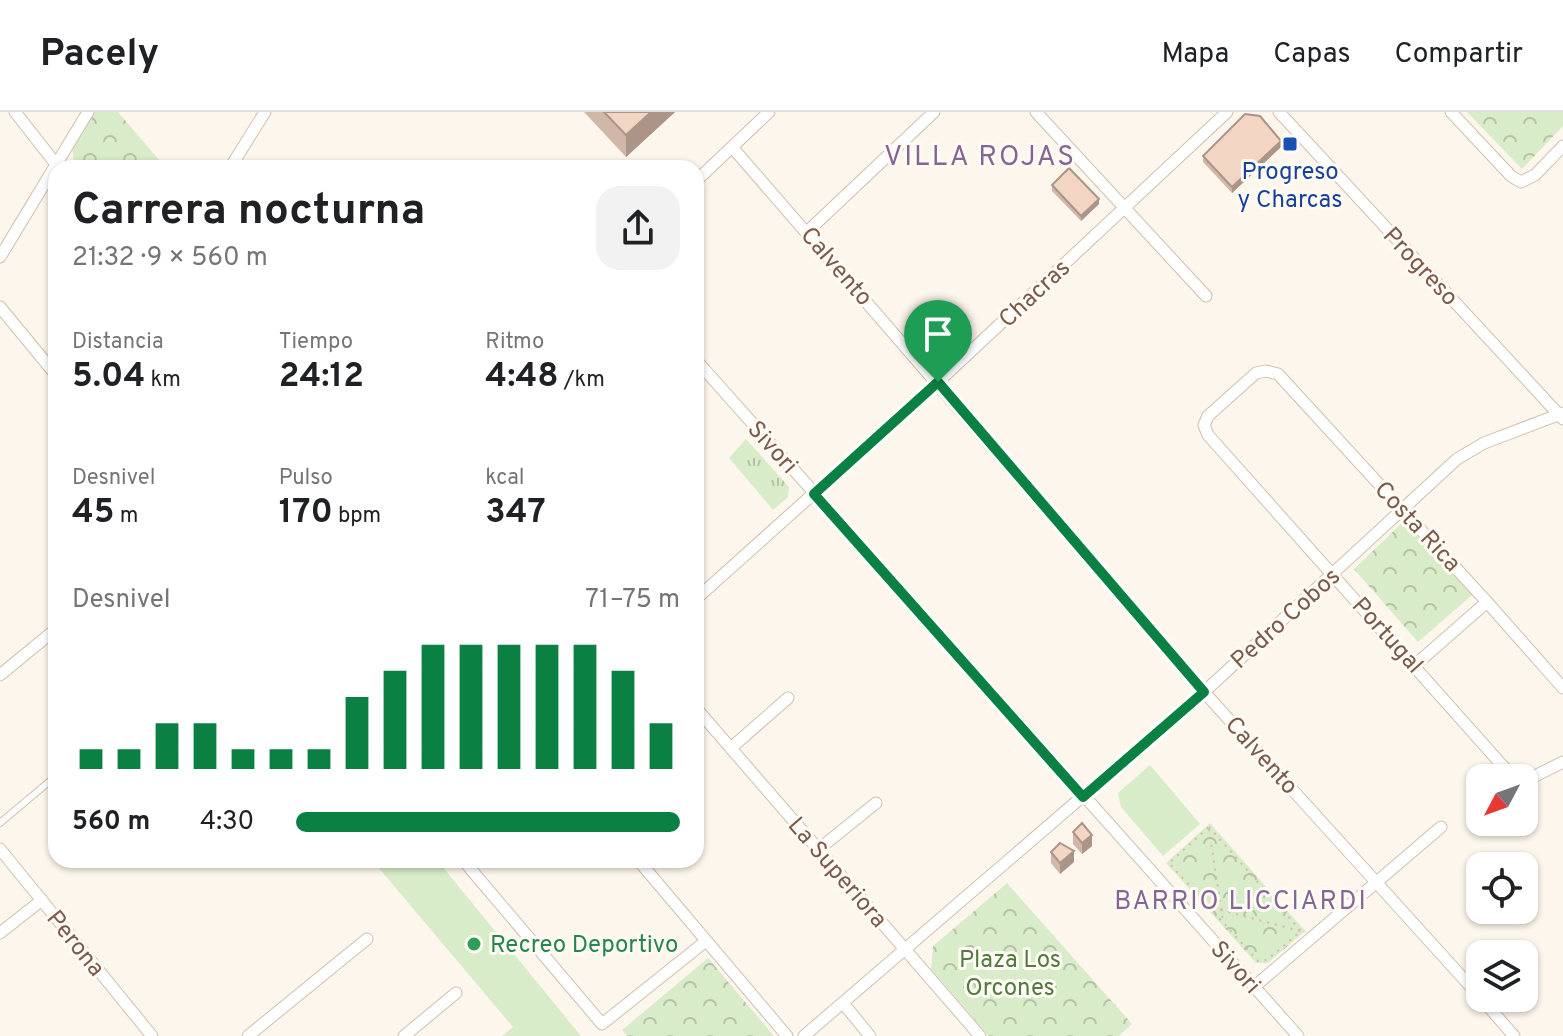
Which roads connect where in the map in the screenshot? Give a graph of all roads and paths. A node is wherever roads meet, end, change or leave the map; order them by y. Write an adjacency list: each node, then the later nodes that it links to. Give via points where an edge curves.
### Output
1 (15, 112): 12 (street)
2 (88, 112): 13 (street)
3 (265, 112): 14 (street)
4 (769, 112): 11 (street)
5 (934, 112): 18 (street)
6 (1036, 112): 17 (street)
7 (1227, 112): 17 (street, Chacras)
8 (1279, 112): 26 (street, Progreso)
9 (1451, 112): 10 (street, via 1521,182)
10 (1563, 146)
11 (732, 147): 15 (street); 18 (street, Calvento)
12 (53, 160)
13 (61, 160)
14 (235, 160)
15 (704, 173)
16 (48, 182): 19 (street)
17 (1126, 209): 20 (street); 25 (street, Chacras)
18 (807, 232): 25 (street, Calvento)
19 (0, 257)
20 (1206, 296)
21 (0, 307): 22 (street)
22 (48, 365)
23 (704, 369): 27 (street, Sivori)
24 (1266, 371): 28 (street, Costa Rica, via 1278,374); 29 (street, Portugal, via 1256,373 1204,425)
25 (938, 382): 27 (street, Chacras); 36 (street, Calvento)
26 (1562, 416): 28 (street, Pedro Cobos, via 1484,443 1457,459)
27 (814, 494): 30 (street, Chacras); 44 (street, Sivori)
28 (1404, 511): 29 (street, Pedro Cobos); 31 (street, Costa Rica)
29 (1333, 574): 33 (street, Portugal); 36 (street, Pedro Cobos)
30 (704, 592)
31 (1487, 602): 33 (street); 35 (street, Costa Rica)
32 (48, 636): 34 (street)
33 (1415, 665): 41 (street, Portugal)
34 (0, 675)
35 (1563, 688)
36 (1204, 692): 44 (street, Pedro Cobos); 53 (street, Calvento)
37 (788, 698): 39 (street)
38 (704, 717): 39 (street, La Superiora)
39 (731, 748): 50 (street, La Superiora)
40 (1563, 762): 42 (street)
41 (1507, 764)
42 (1538, 774)
43 (48, 783): 46 (lane)
44 (1083, 797): 62 (street, Pedro Cobos); 64 (street, Sivori)
45 (876, 803): 50 (street)
46 (0, 823)
47 (1209, 827): 55 (path, via 1169,863); 56 (path); 58 (path)
48 (1441, 827): 53 (street)
49 (0, 849): 54 (street, Perona)
50 (819, 849): 62 (street, La Superiora)
51 (470, 868): 61 (street, via 602,1024)
52 (645, 868): 61 (street)
53 (1377, 882): 63 (street, Calvento); 64 (street)
54 (42, 900): 59 (street); 68 (street, Perona)
55 (1209, 907): 56 (path); 57 (path)
56 (1222, 910): 57 (path); 58 (path)
57 (1224, 922): 58 (path, via 1258,961 1267,960)
58 (1301, 931)
59 (0, 933)
60 (367, 939): 69 (street)
61 (706, 941): 71 (street)
62 (905, 949): 66 (street, Pedro Cobos); 74 (street, La Superiora)
63 (1466, 982)
64 (1254, 987): 75 (street, Sivori)
65 (456, 993): 70 (street)
66 (843, 1003): 72 (street, Pedro Cobos); 73 (street)
67 (1493, 1012): 76 (street, Calvento)
68 (152, 1036)
69 (248, 1036)
70 (404, 1036)
71 (787, 1036)
72 (804, 1036)
73 (870, 1036)
74 (980, 1036)
75 (1298, 1036)
76 (1514, 1036)

